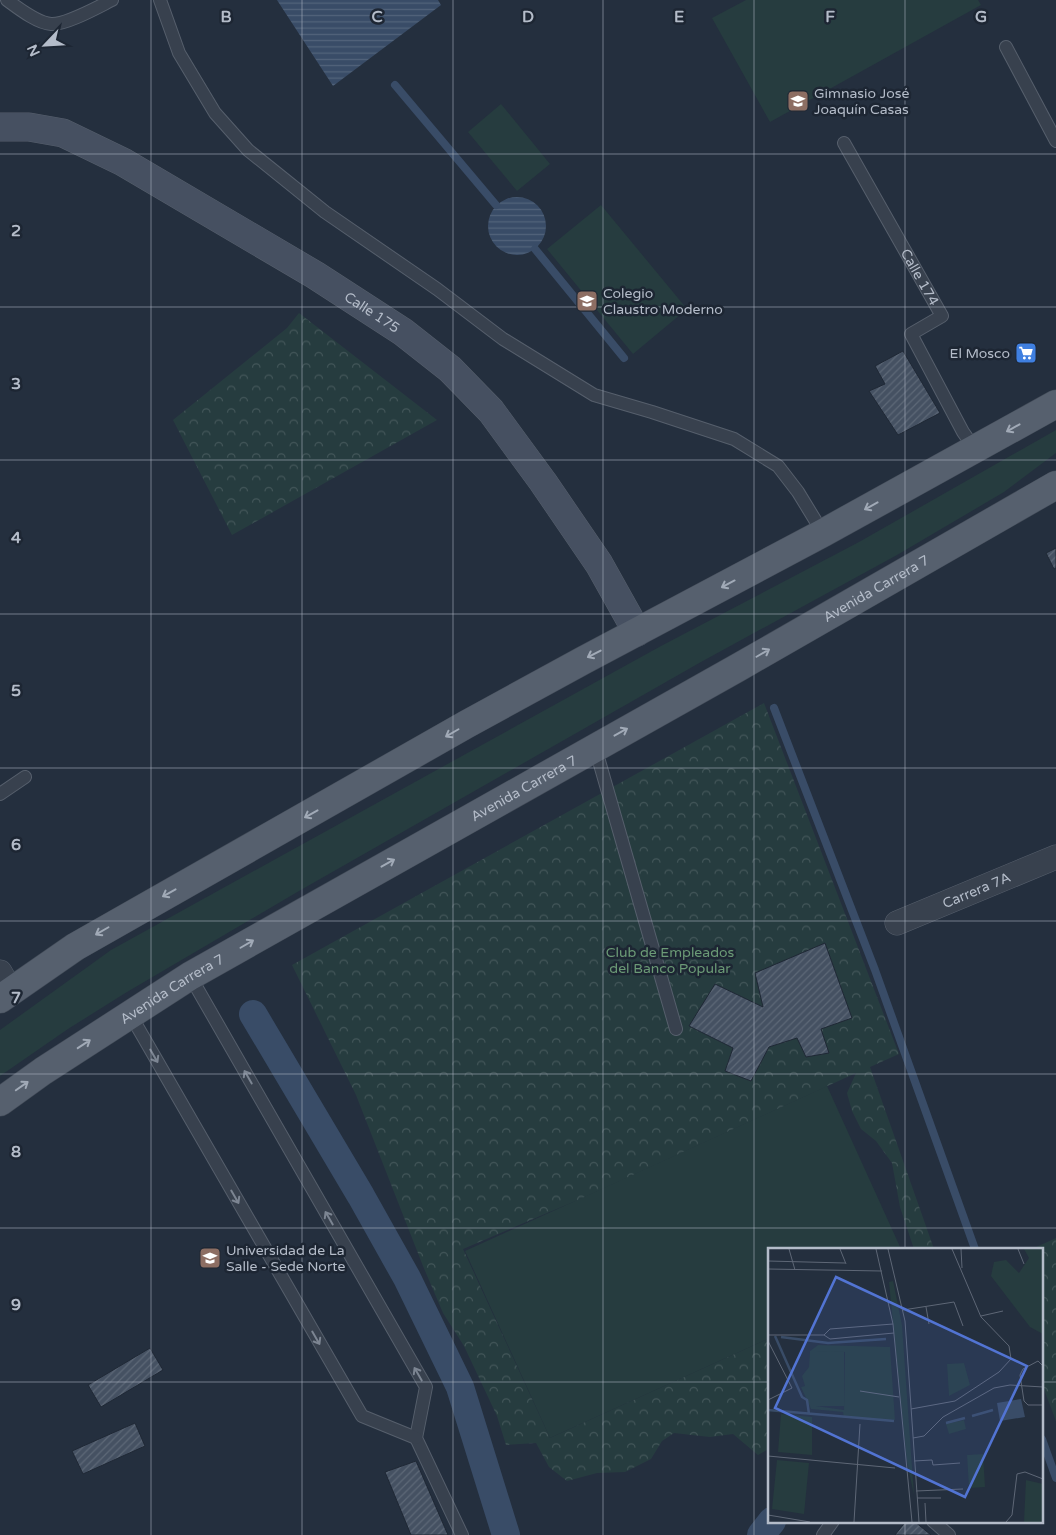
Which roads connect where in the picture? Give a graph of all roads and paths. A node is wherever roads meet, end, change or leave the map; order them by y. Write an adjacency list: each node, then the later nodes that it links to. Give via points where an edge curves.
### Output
1 (7, 0): 2 (lane, via 25,14 51,24 78,18)
2 (112, 0)
3 (160, 0): 11 (lane, via 179,54 215,113 248,150 325,212 503,339 594,395 734,439 778,466)
4 (1006, 47): 6 (lane)
5 (0, 127): 12 (street, Calle 175, via 29,127 63,133 123,162 323,280 403,332 450,369 491,411 544,482 599,564)
6 (1056, 141)
7 (844, 144): 9 (lane, Calle 174, via 942,316 911,334)
8 (1056, 404): 9 (main road, one-way to 9)
9 (975, 449): 11 (main road, one-way to 11)
10 (1053, 494): 13 (main road, Avenida Carrera 7, one-way to 10)
11 (824, 533): 12 (main road, one-way to 12)
12 (638, 632): 19 (main road, one-way to 19, via 467,724)
13 (594, 747): 18 (main road, Avenida Carrera 7, one-way to 13); 21 (lane)
14 (25, 777): 15 (lane)
15 (0, 794)
16 (1056, 857): 17 (street, Carrera 7A)
17 (897, 923)
18 (190, 976): 20 (main road, Avenida Carrera 7); 23 (lane, one-way to 18, via 426,1387)
19 (4, 987)
20 (130, 1014): 22 (main road, Avenida Carrera 7, one-way to 20); 23 (lane, one-way to 23, via 362,1416)
21 (676, 1029)
22 (0, 1102)
23 (416, 1438): 26 (lane)
24 (832, 1522): 27 (lane)
25 (934, 1522): 28 (lane)
26 (462, 1535)
27 (823, 1535)
28 (949, 1535)

